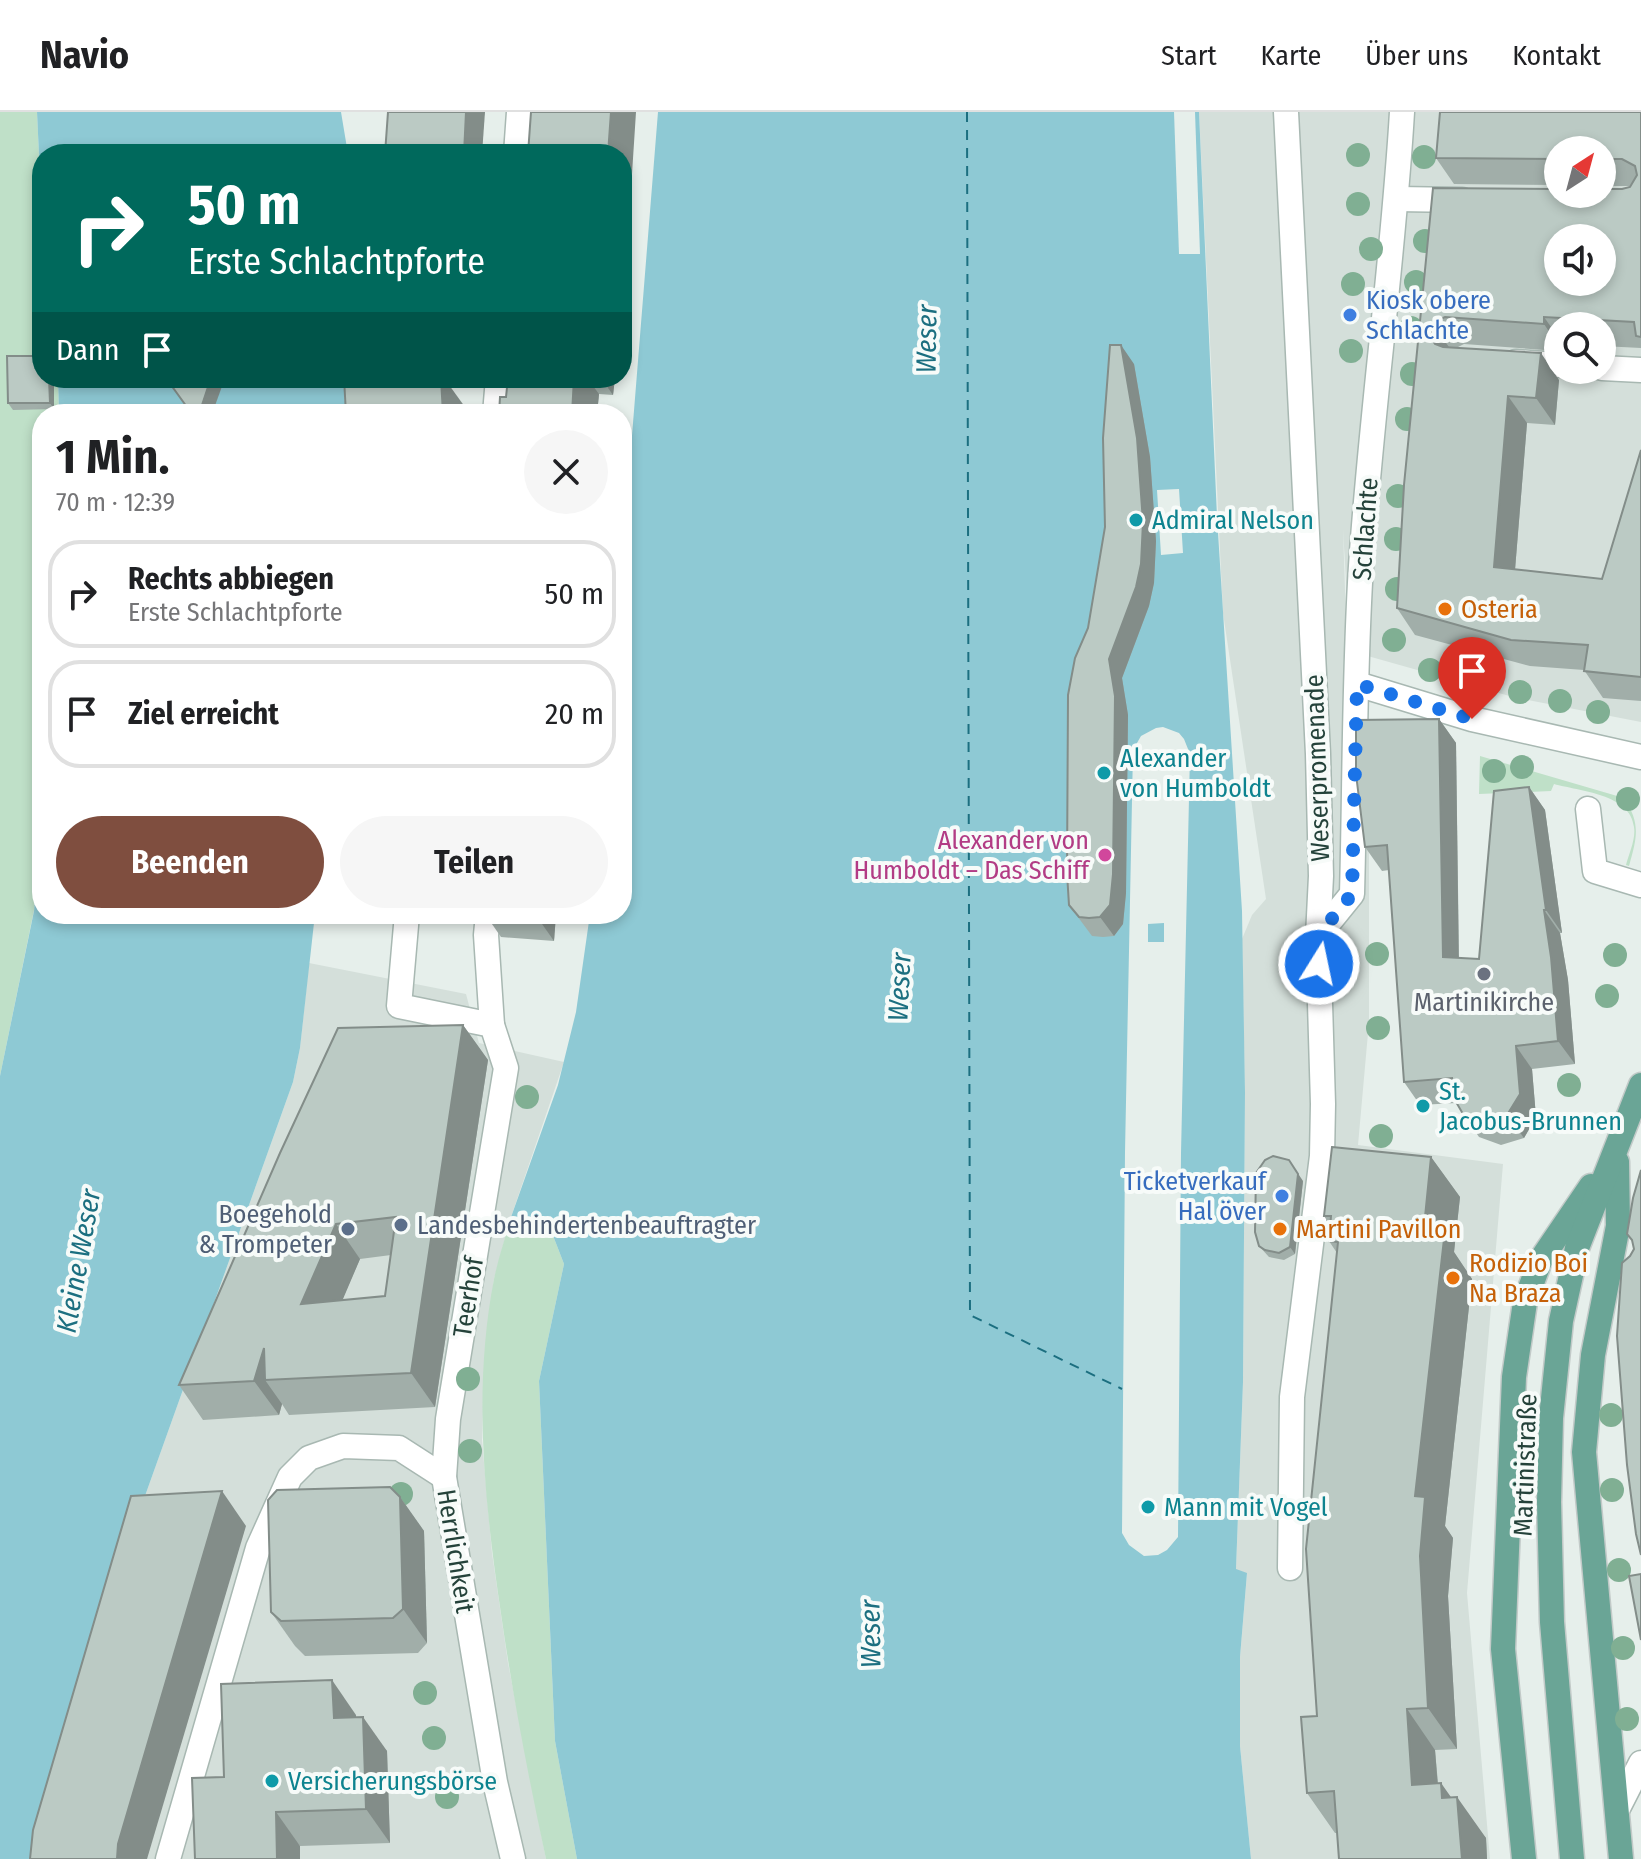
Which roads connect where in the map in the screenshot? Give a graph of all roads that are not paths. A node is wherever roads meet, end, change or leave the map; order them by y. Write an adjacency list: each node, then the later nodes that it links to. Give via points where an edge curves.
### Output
1 (519, 112): 4 (street)
2 (1286, 112): 17 (street, Weserpromenade, via 1318,754)
3 (1402, 112): 5 (street, Schlachte)
4 (517, 144)
5 (1397, 199): 6 (street); 11 (street, Schlachte, via 1364,536)
6 (1489, 200)
7 (1495, 361): 8 (street)
8 (1544, 364)
9 (1616, 369): 10 (street)
10 (1641, 370)
11 (1357, 684): 12 (street, via 1472,719); 17 (street, Schlachte, via 1352,894)
12 (1641, 757)
13 (1588, 809): 14 (street, via 1595,871)
14 (1641, 885)
15 (406, 924): 18 (street, via 399,1006)
16 (487, 924): 18 (street, Teerhof)
17 (1318, 936): 22 (street, Weserpromenade, via 1322,1156 1292,1397)
18 (492, 1025): 21 (street, Teerhof, via 506,1068 448,1419)
19 (1641, 1085): 20 (main road, Martinistraße)
20 (1617, 1148): 24 (main road, via 1618,1276 1593,1355 1584,1452); 27 (main road, via 1540,1261 1525,1302 1514,1377 1503,1649); 28 (main road, Martinistraße, via 1577,1248 1561,1321 1551,1418 1552,1622)
21 (444, 1477): 25 (street, Herrlichkeit, via 399,1448 343,1446 309,1458 290,1477 258,1548); 26 (street, Herrlichkeit, via 495,1782)
22 (1290, 1568)
23 (1641, 1763): 24 (street)
24 (1618, 1808): 29 (main road)
25 (168, 1859)
26 (513, 1859)
27 (1524, 1859)
28 (1572, 1859)
29 (1621, 1859)

